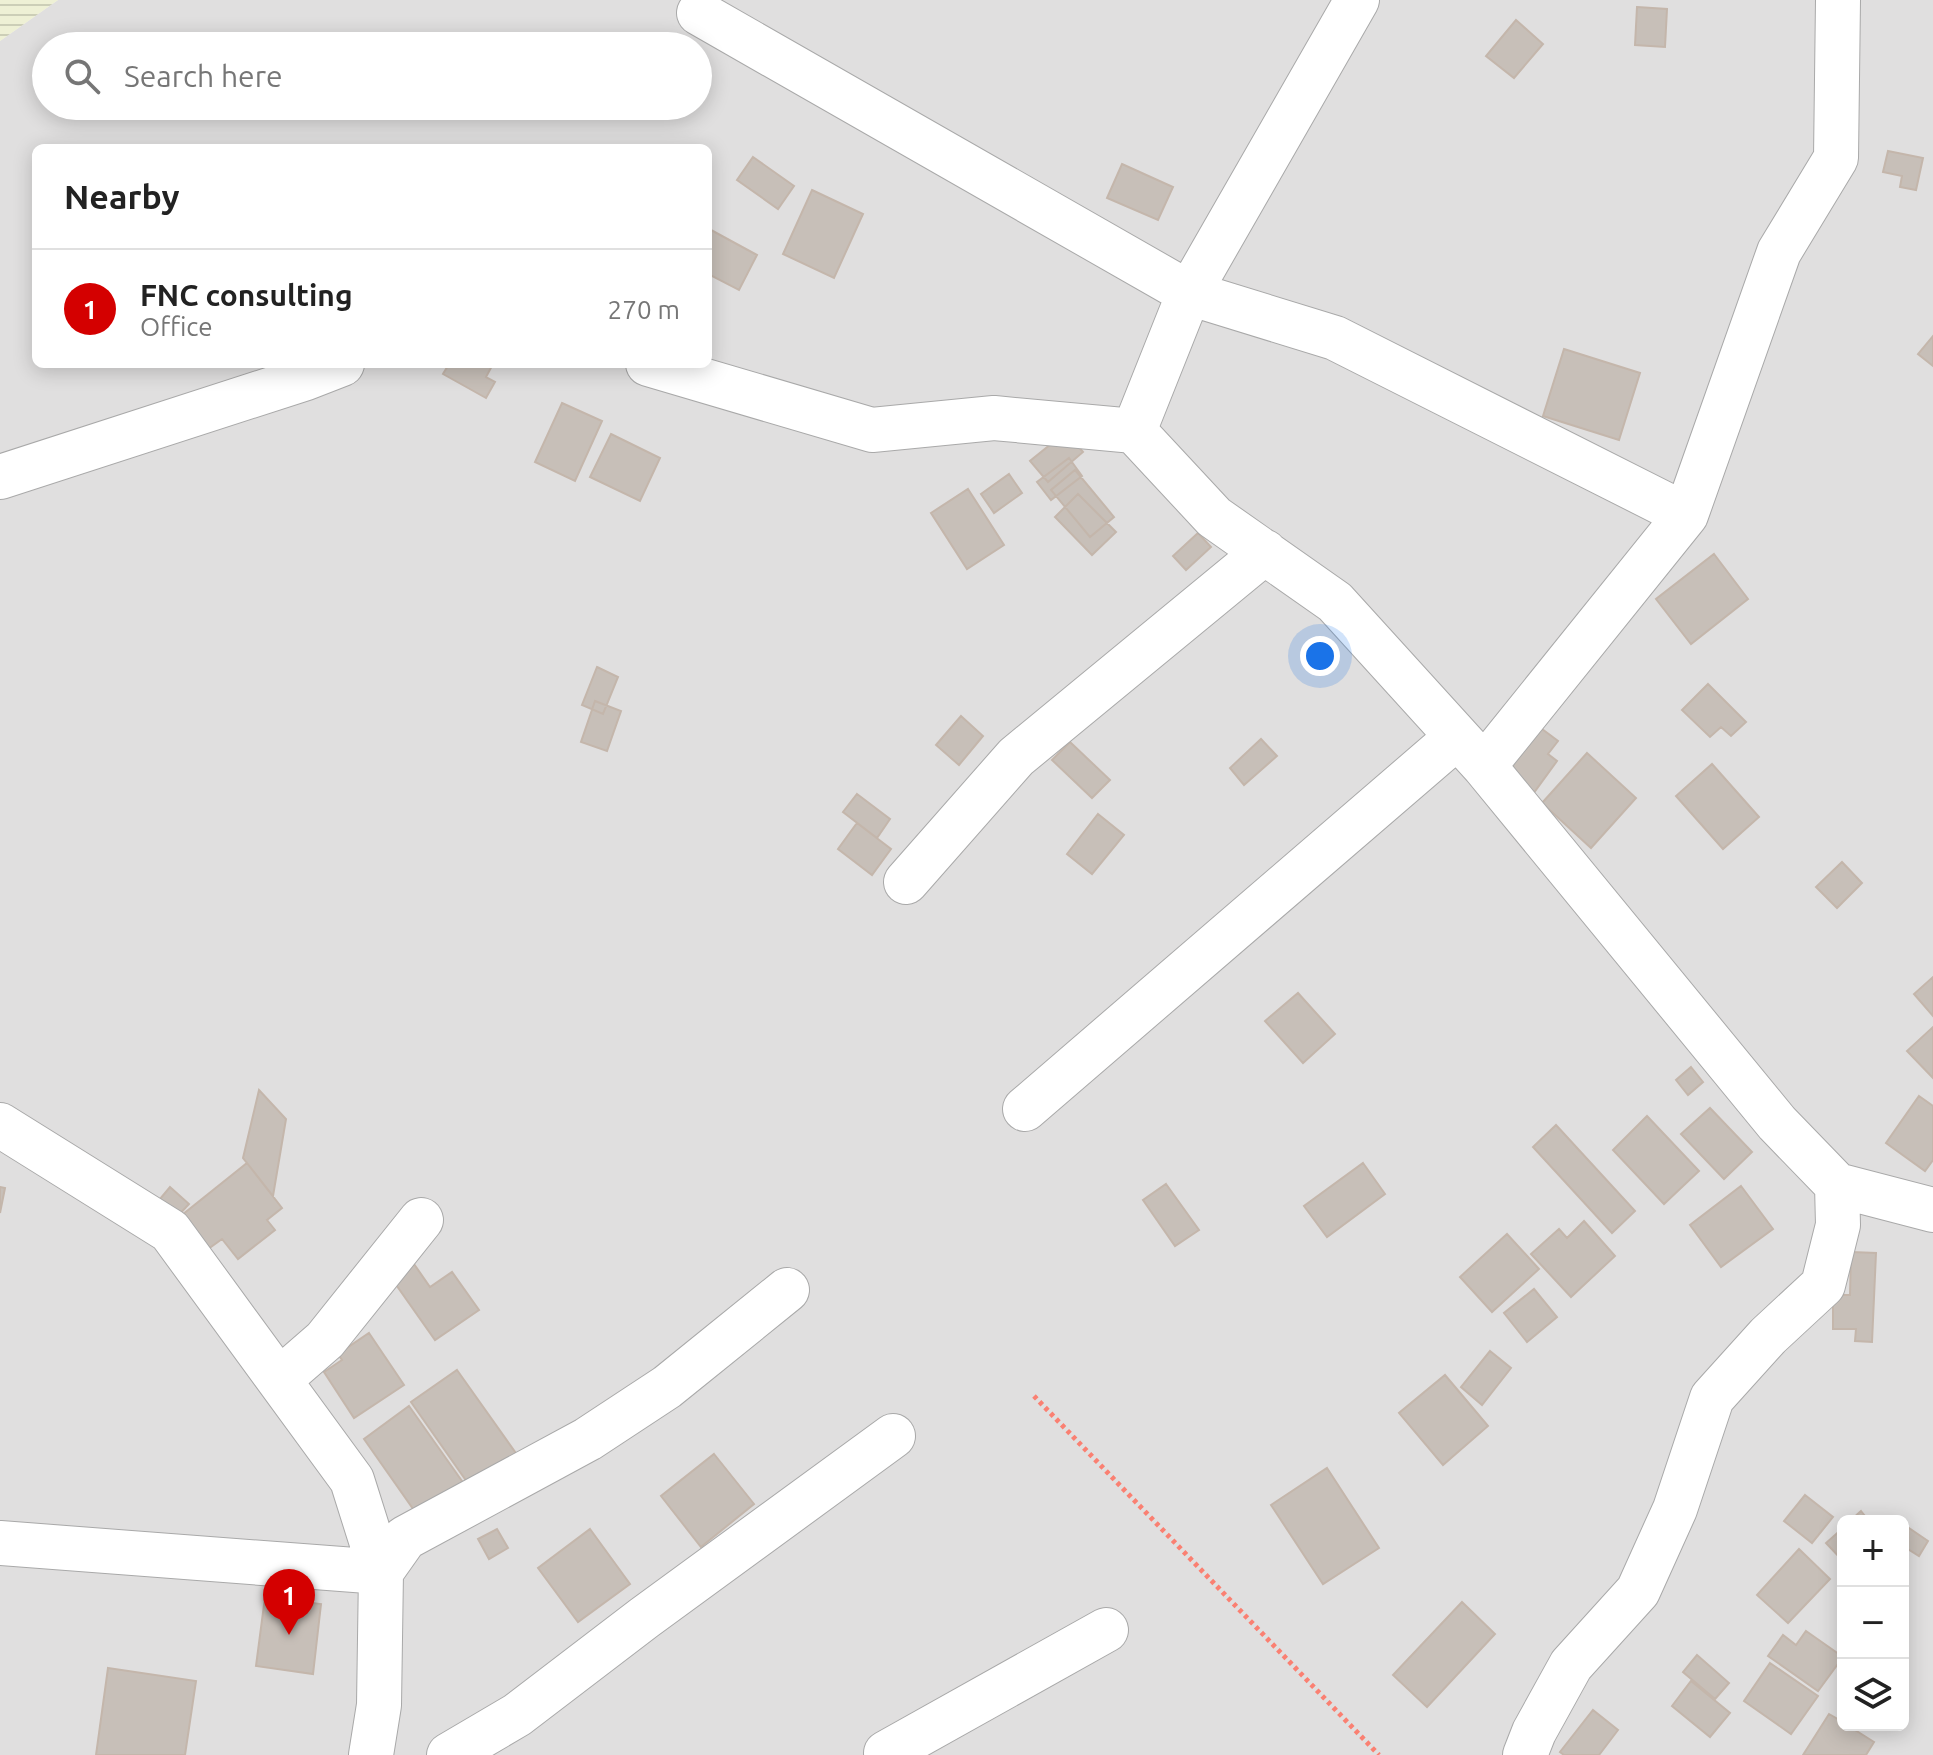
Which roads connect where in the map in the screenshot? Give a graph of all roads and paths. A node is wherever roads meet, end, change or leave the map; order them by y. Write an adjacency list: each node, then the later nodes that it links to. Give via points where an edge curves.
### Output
1 (1357, 0): 4 (street)
2 (1838, 0): 9 (street, via 1836,158 1779,252)
3 (699, 13): 4 (street)
4 (1189, 293): 7 (street); 9 (street, via 1335,338)
5 (332, 368): 8 (street)
6 (662, 368): 7 (street, via 872,430 994,418)
7 (1134, 431): 10 (street, via 1214,517)
8 (0, 477)
9 (1686, 515): 11 (street)
10 (1265, 552): 11 (street, via 1335,602); 12 (street, via 1016,757)
11 (1471, 751): 13 (street); 15 (street, via 1777,1123)
12 (906, 882)
13 (1025, 1109)
14 (0, 1125): 19 (street, via 170,1231)
15 (1837, 1185): 16 (street); 29 (street, via 1838,1225 1823,1285 1712,1398 1675,1509 1638,1591 1571,1665)
16 (1933, 1210)
17 (421, 1220): 19 (street, via 325,1340)
18 (787, 1290): 23 (street, via 667,1387 588,1439 405,1538)
19 (279, 1380): 23 (street, via 352,1480)
20 (1034, 1396): 28 (path)
21 (893, 1436): 27 (street, via 517,1715)
22 (0, 1543): 23 (street)
23 (381, 1572): 26 (street, via 379,1705)
24 (1106, 1630): 25 (street)
25 (884, 1754)
26 (371, 1755)
27 (449, 1755)
28 (1379, 1755)
29 (1525, 1755)

